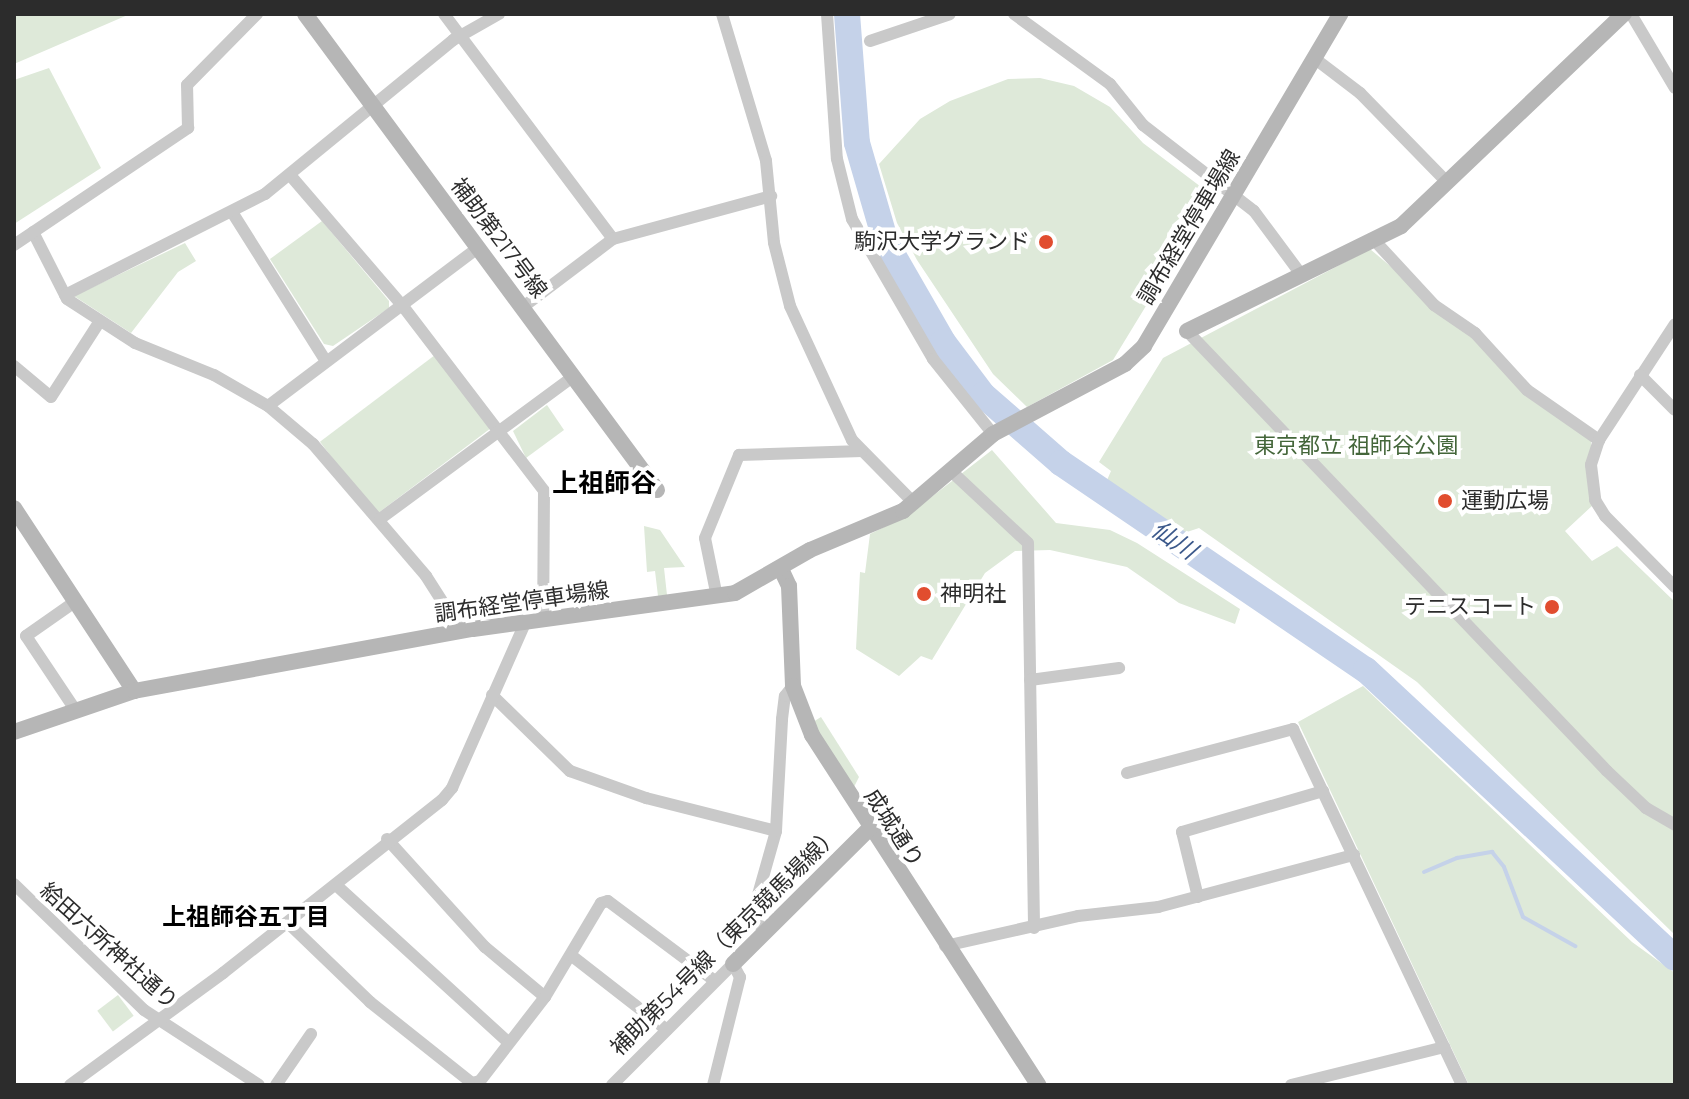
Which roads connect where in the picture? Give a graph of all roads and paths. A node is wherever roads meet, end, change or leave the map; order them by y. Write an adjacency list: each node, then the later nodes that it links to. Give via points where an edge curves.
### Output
1 (257, 14): 21 (street, via 187,85 188,128)
2 (305, 14): 15 (main road, 補助第217号線)
3 (444, 14): 11 (street)
4 (499, 14): 11 (street)
5 (722, 14): 18 (street, via 766,161)
6 (827, 14): 40 (street, via 837,159 852,219 933,359)
7 (950, 14): 12 (street)
8 (1014, 14): 19 (street, via 1110,84 1143,125)
9 (1340, 14): 13 (main road, 調布経堂停車場線)
10 (1620, 16): 14 (street); 17 (main road)
11 (460, 35): 15 (street); 22 (street)
12 (870, 41)
13 (1314, 58): 17 (street, via 1360,93); 19 (main road, 調布経堂停車場線)
14 (1675, 88)
15 (372, 106): 16 (street); 25 (main road, 補助第217号線)
16 (290, 175): 20 (street); 28 (street)
17 (1447, 182): 23 (main road, via 1401,226)
18 (771, 196): 22 (street); 42 (street, via 774,243 790,306 836,412)
19 (1233, 196): 26 (street, via 1254,211); 40 (main road, 調布経堂停車場線, via 1135,356)
20 (232, 212): 27 (street); 33 (street)
21 (33, 232): 24 (street); 27 (street)
22 (613, 239): 29 (street)
23 (1375, 241): 26 (main road); 41 (street, via 1434,305 1475,333 1527,390)
24 (14, 245)
25 (478, 248): 28 (street); 29 (main road, 補助第217号線)
26 (1300, 273): 32 (main road)
27 (65, 295): 30 (street)
28 (402, 305): 33 (street); 39 (street)
29 (523, 307): 36 (main road, 補助第217号線)
30 (100, 321): 34 (street, via 51,397); 37 (street)
31 (1675, 324): 35 (street)
32 (1187, 331): 63 (street, via 1607,771 1646,808)
33 (326, 361): 37 (street)
34 (14, 366)
35 (1640, 375): 38 (street); 41 (street)
36 (574, 376): 39 (street); 44 (main road, 補助第217号線)
37 (268, 406): 47 (street, via 313,444)
38 (1675, 410)
39 (499, 430): 47 (street); 52 (street, via 548,499)
40 (995, 433): 43 (main road, 調布経堂停車場線)
41 (1599, 440): 49 (street, via 1591,465 1595,500 1626,542)
42 (862, 451): 45 (street); 50 (street, via 739,455 705,538)
43 (951, 471): 45 (main road, 調布経堂停車場線); 55 (street, via 1028,543)
44 (657, 490)
45 (914, 503): 48 (main road, 調布経堂停車場線, via 810,550)
46 (14, 508): 51 (main road)
47 (380, 519): 53 (street)
48 (781, 569): 50 (main road, 調布経堂停車場線); 56 (main road, 成城通り, via 789,586)
49 (1675, 587)
50 (717, 597): 52 (main road, 調布経堂停車場線)
51 (76, 601): 57 (main road); 59 (street, via 26,636)
52 (535, 620): 53 (main road, 調布経堂停車場線); 58 (street)
53 (461, 631): 57 (main road, 調布経堂停車場線)
54 (1119, 668): 55 (street)
55 (1030, 680): 72 (street)
56 (793, 686): 64 (main road, 成城通り, via 812,735); 65 (street, via 785,696 782,719)
57 (134, 691): 59 (main road, 調布経堂停車場線)
58 (492, 695): 65 (street, via 570,771 646,798); 66 (street, via 452,788)
59 (76, 711): 60 (main road, 調布経堂停車場線)
60 (14, 732)
61 (1127, 773): 62 (street, via 1293,729)
62 (1323, 791): 67 (street); 70 (street, via 1182,832)
63 (1675, 825)
64 (869, 829): 73 (main road, 補助第54号線（東京競馬場線）); 74 (main road, 成城通り)
65 (776, 831): 73 (street, via 752,916)
66 (387, 839): 69 (street); 78 (street, via 485,947)
67 (1354, 855): 70 (street); 83 (street)
68 (14, 884): 79 (street, 給田六所神社通り)
69 (336, 885): 71 (street); 82 (street)
70 (1198, 897): 72 (street)
71 (288, 923): 79 (street); 82 (street, via 370,1002 472,1083 480,1081)
72 (1034, 928): 74 (street)
73 (763, 929): 76 (main road, 補助第54号線（東京競馬場線）)
74 (945, 946): 89 (main road, 成城通り)
75 (572, 956): 77 (street, via 586,924 608,901); 78 (street); 80 (street)
76 (733, 964): 77 (street, 補助第54号線（東京競馬場線）); 88 (street, via 740,977)
77 (715, 981): 80 (street, 補助第54号線（東京競馬場線）)
78 (545, 997): 82 (street)
79 (157, 1020): 84 (street); 85 (street, 給田六所神社通り)
80 (667, 1030): 87 (street, 補助第54号線（東京競馬場線）)
81 (311, 1034): 86 (street)
82 (509, 1043)
83 (1444, 1047): 90 (street); 91 (street)
84 (70, 1085)
85 (259, 1085)
86 (276, 1085)
87 (612, 1085)
88 (713, 1085)
89 (1038, 1085)
90 (1291, 1085)
91 (1462, 1085)

